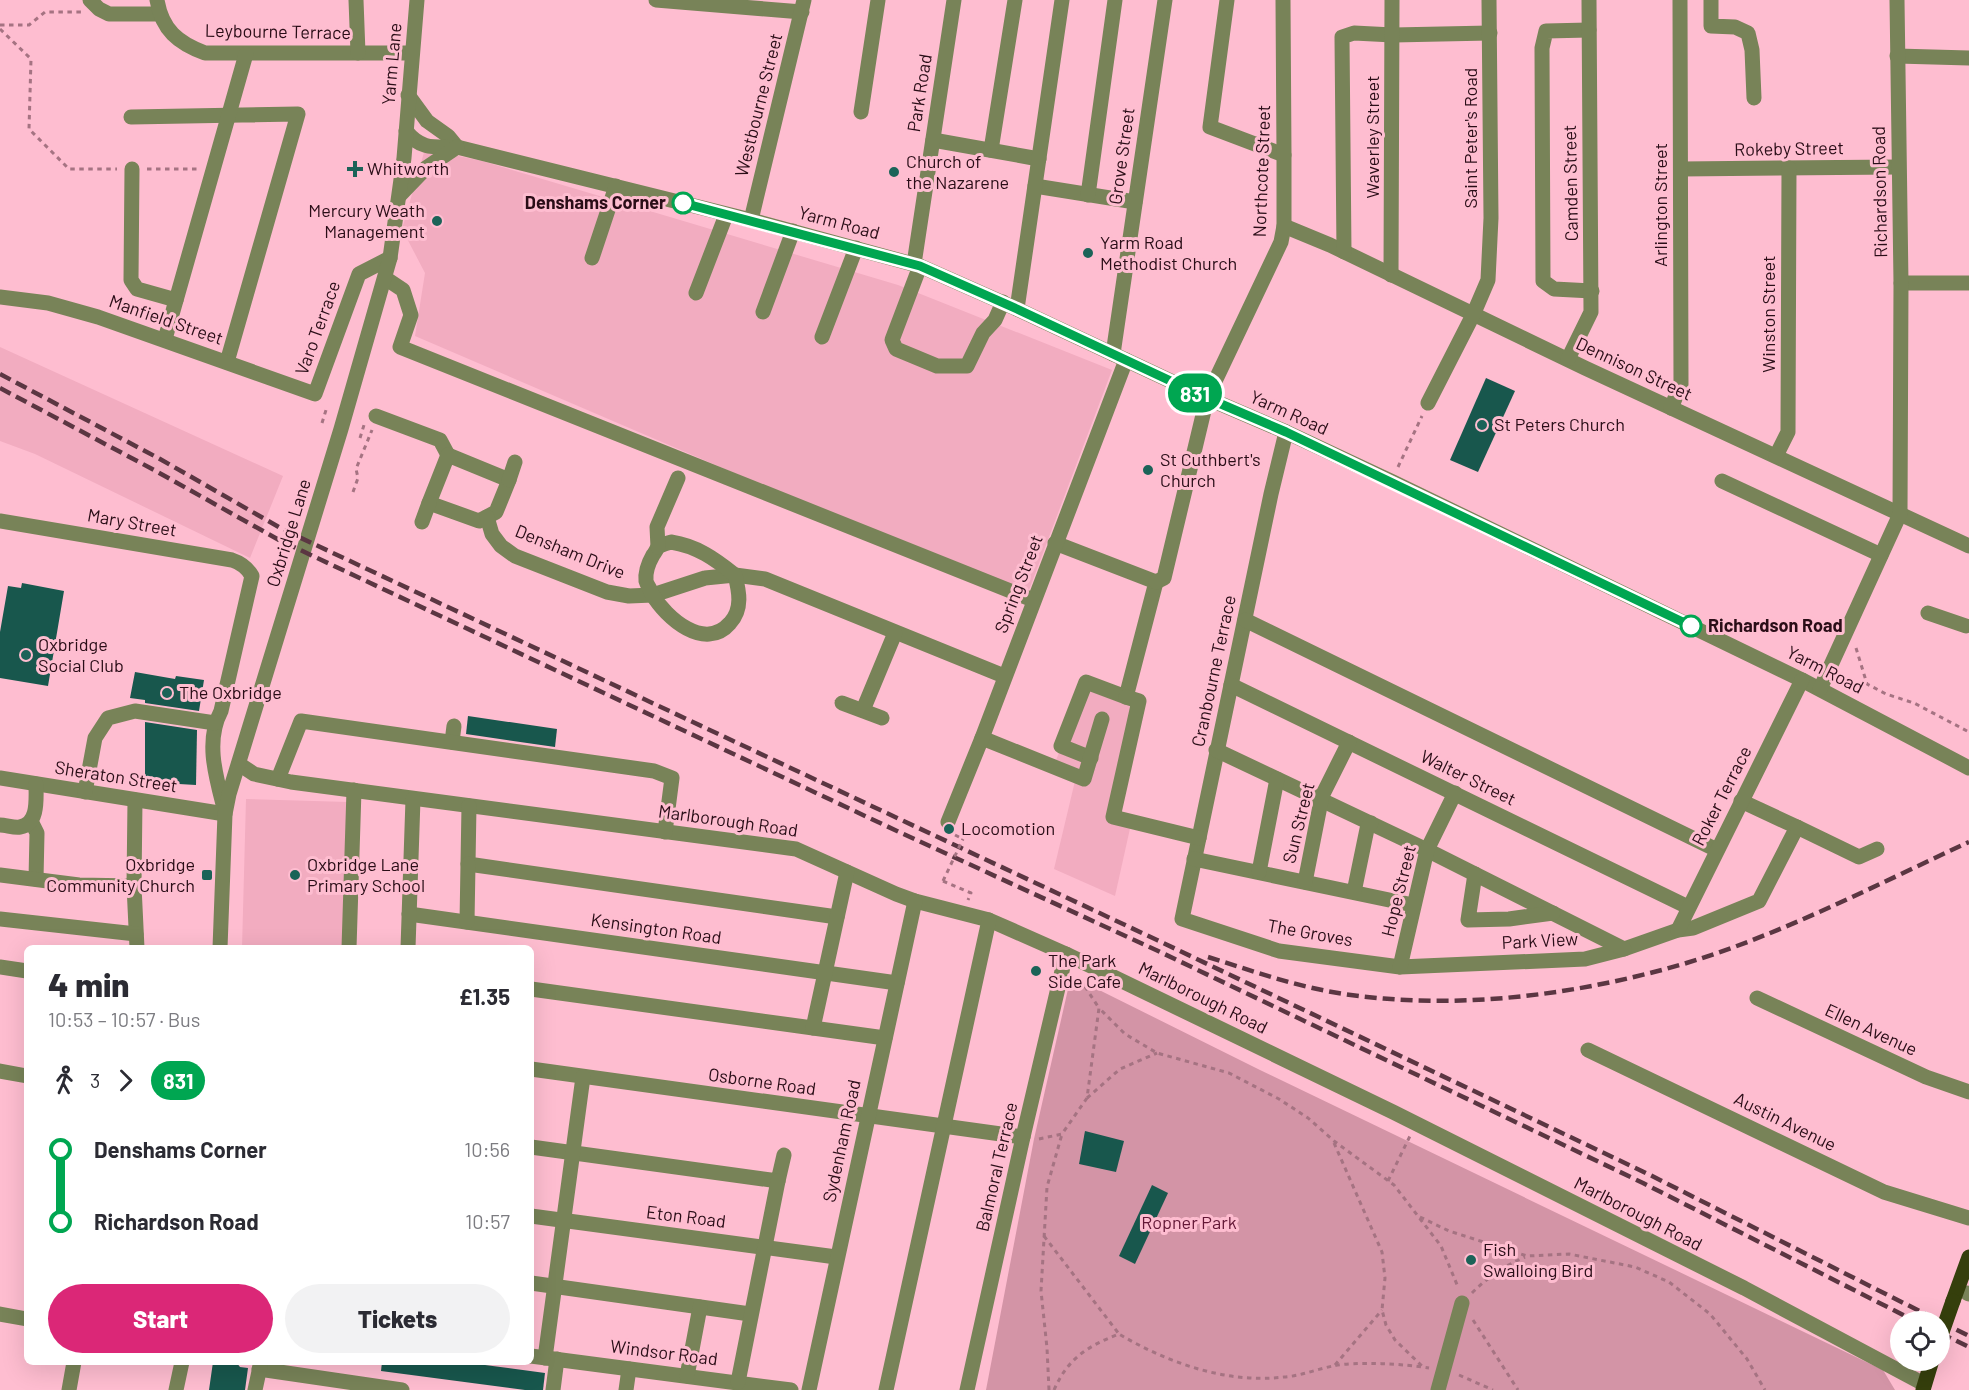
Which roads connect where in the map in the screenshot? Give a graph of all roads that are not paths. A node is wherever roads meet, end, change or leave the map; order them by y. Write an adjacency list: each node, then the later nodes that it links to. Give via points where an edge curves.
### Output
1 (90, 0): 20 (street, via 109,14)
2 (356, 0): 24 (street)
3 (417, 0): 25 (street, Yarm Lane)
4 (656, 0): 19 (street)
5 (878, 0): 31 (street)
6 (954, 0): 35 (street, Park Road)
7 (1014, 0): 37 (street)
8 (1062, 0): 39 (street)
9 (1115, 0): 47 (street)
10 (1165, 0): 48 (street, Grove Street)
11 (1227, 0): 38 (street, via 1210,128)
12 (1283, 0): 38 (street, Northcote Street)
13 (1392, 0): 23 (street, Waverley Street)
14 (1489, 0): 22 (street, Saint Peter's Road)
15 (1589, 0): 21 (street, Camden Street)
16 (1680, 0): 43 (street, Arlington Street)
17 (1711, 0): 30 (street, via 1711,26 1735,27 1748,33)
18 (1897, 0): 27 (street, Richardson Road)
19 (803, 6): 50 (street, Westbourne Street)
20 (158, 7): 26 (street, Leybourne Terrace, via 170,32 186,46 205,53)
21 (1589, 30): 62 (street, Camden Street); 62 (street, via 1546,31 1542,48 1543,281 1554,289)
22 (1490, 33): 23 (street); 68 (street, Saint Peter's Road, via 1488,280)
23 (1393, 35): 54 (street, via 1354,33 1342,37); 58 (street, Waverley Street)
24 (358, 53): 25 (street, Leybourne Terrace); 26 (street, Leybourne Terrace)
25 (412, 53): 29 (street, Yarm Lane)
26 (246, 54): 33 (street)
27 (1897, 56): 28 (street); 40 (street, Richardson Road)
28 (1969, 58)
29 (408, 95): 34 (street, Yarm Lane); 36 (street, Yarm Road, via 428,121)
30 (1755, 98)
31 (861, 112)
32 (131, 117): 33 (street)
33 (227, 121): 65 (street); 73 (street, via 298,114)
34 (406, 131): 36 (street, Yarm Road, via 415,142 429,147); 46 (street, Oxbridge Lane)
35 (933, 140): 37 (street); 57 (street, Park Road)
36 (457, 147): 44 (street, Yarm Road); 46 (street, via 426,168)
37 (991, 150): 39 (street)
38 (1284, 155): 51 (street, Northcote Street)
39 (1039, 159): 45 (street)
40 (1898, 167): 41 (street, Rokeby Street); 60 (street, Richardson Road)
41 (1790, 168): 43 (street, Rokeby Street); 81 (street, Winston Street, via 1788,432)
42 (132, 169): 65 (street, via 131,280 137,289)
43 (1681, 169): 77 (street, Arlington Street, via 1681,384)
44 (616, 186): 49 (street, Yarm Road); 56 (street)
45 (1035, 186): 47 (street); 66 (street)
46 (400, 195): 55 (street, Oxbridge Lane)
47 (1088, 195): 48 (street)
48 (1135, 202): 71 (street, Grove Street)
49 (726, 214): 50 (street, Yarm Road); 63 (street)
50 (751, 220): 52 (street, Yarm Road)
51 (1284, 226): 54 (street, Dennison Street); 75 (street, Northcote Street, via 1281,242)
52 (793, 231): 53 (street, Yarm Road); 67 (street)
53 (856, 248): 57 (street, Yarm Road); 69 (street)
54 (1344, 252): 58 (street, Dennison Street)
55 (390, 258): 59 (street, Oxbridge Lane); 74 (street, Varo Terrace, via 359,274)
56 (592, 258)
57 (917, 265): 66 (street, Yarm Road); 66 (street, Park Road, via 892,340 896,349 937,366 967,366 983,333)
58 (1391, 274): 68 (street, Dennison Street)
59 (385, 278): 98 (street, via 403,290 411,315 400,347); 119 (street, Oxbridge Lane)
60 (1901, 283): 61 (street); 87 (street, Richardson Road)
61 (1969, 283)
62 (1592, 291): 72 (street, Camden Street, via 1591,312)
63 (696, 293)
64 (0, 297): 70 (street, Manfield Street, via 48,303)
65 (176, 300): 70 (street)
66 (1010, 305): 71 (street, Yarm Road)
67 (763, 312)
68 (1473, 315): 72 (street, Dennison Street); 76 (street, Saint Peter's Road)
69 (822, 337)
70 (165, 339): 73 (street, Manfield Street)
71 (1120, 357): 75 (street, Yarm Road); 91 (street, Spring Street)
72 (1568, 359): 77 (street, Dennison Street)
73 (227, 362): 74 (street, Manfield Street)
74 (315, 394)
75 (1207, 398): 79 (street, Yarm Road); 96 (street, Northcote Street, via 1164,578)
76 (1428, 403)
77 (1671, 408): 81 (street, Dennison Street)
78 (372, 419): 80 (street, via 440,440)
79 (1286, 432): 100 (street, Cranbourne Terrace); 104 (street, Yarm Road)
80 (448, 455): 84 (street); 86 (street)
81 (1776, 456): 87 (street, Dennison Street)
82 (515, 462): 84 (street, Densham Drive)
83 (678, 478): 93 (street, via 657,527)
84 (509, 480): 88 (street, Densham Drive, via 496,512)
85 (1722, 481): 94 (street)
86 (429, 503): 88 (street, via 479,521); 90 (street)
87 (1900, 514): 92 (street, Dennison Street); 94 (street, Richardson Road)
88 (488, 517): 97 (street, Densham Drive, via 492,534 515,556 607,592)
89 (0, 521): 112 (street, Mary Street, via 242,564 252,576)
90 (422, 522)
91 (1055, 543): 96 (street); 98 (street, Spring Street)
92 (1969, 546)
93 (658, 547): 95 (street, via 672,542 684,544); 97 (street, via 649,562 646,582)
94 (1881, 555): 106 (street, Richardson Road)
95 (735, 574): 97 (street, Densham Drive, via 705,578); 97 (street, via 740,593 738,608 734,620 717,633 695,632 683,626); 102 (street, Densham Drive, via 765,579)
96 (1156, 582): 107 (street, Northcote Street)
97 (653, 596)
98 (1033, 600): 103 (street, Spring Street)
99 (1928, 613): 101 (street)
100 (1245, 620): 105 (street, Cranbourne Terrace); 143 (street)
101 (1968, 625)
102 (895, 633): 103 (street, Densham Drive); 109 (street)
103 (1004, 676): 114 (street, Spring Street)
104 (1802, 680): 106 (street, Yarm Road); 131 (street, Roker Terrace)
105 (1231, 685): 116 (street, Walter Street); 117 (street, Cranbourne Terrace)
106 (1820, 689): 120 (street, Yarm Road)
107 (1126, 697): 118 (street, via 1086,682 1061,746); 140 (street, via 1139,701 1113,817)
108 (842, 703): 109 (street)
109 (863, 710): 110 (street)
110 (882, 718)
111 (1102, 719): 118 (street)
112 (215, 723): 126 (street, via 135,711 108,718 95,738); 133 (street, via 213,765)
113 (454, 726): 115 (street)
114 (982, 738): 118 (street, via 1084,779); 135 (street, Spring Street)
115 (452, 742): 122 (street, via 301,721); 139 (street, via 654,771 672,778)
116 (1349, 742): 127 (street, Walter Street); 130 (street, Sun Street)
117 (1216, 750): 123 (street); 140 (street, Cranbourne Terrace)
118 (1090, 758)
119 (239, 764): 122 (street, Marlborough Road, via 254,774); 133 (street, Oxbridge Lane)
120 (1969, 768)
121 (0, 778): 124 (street, Sheraton Street)
122 (278, 779): 125 (street, Marlborough Road)
123 (1277, 779): 130 (street); 147 (street)
124 (36, 784): 126 (street, Sheraton Street); 134 (street)
125 (354, 790): 128 (street, Marlborough Road); 167 (street)
126 (85, 792): 129 (street, Sheraton Street)
127 (1455, 793): 142 (street, Hope Street); 156 (street, Walter Street)
128 (413, 799): 132 (street, Marlborough Road); 158 (street)
129 (135, 800): 133 (street, Sheraton Street); 152 (street)
130 (1322, 800): 136 (street); 151 (street, Sun Street)
131 (1741, 801): 138 (street); 143 (street, Roker Terrace)
132 (469, 806): 139 (street, Marlborough Road); 145 (street)
133 (225, 814): 166 (street, Oxbridge Lane)
134 (31, 821): 137 (street, via 21,827); 150 (street, via 37,833)
135 (948, 822)
136 (1371, 823): 142 (street); 153 (street)
137 (0, 825)
138 (1797, 827): 141 (street, via 1859,857); 164 (street, Park View, via 1759,901 1693,928)
139 (665, 832): 146 (street, Marlborough Road, via 796,849)
140 (1198, 838): 144 (street, Cranbourne Terrace)
141 (1876, 849)
142 (1427, 850): 148 (street); 155 (street, Hope Street)
143 (1717, 850): 156 (street, Roker Terrace)
144 (1194, 859): 147 (street); 161 (street, Cranbourne Terrace)
145 (468, 864): 159 (street); 163 (street)
146 (847, 872): 154 (street, Marlborough Road); 159 (street)
147 (1259, 872): 151 (street)
148 (1475, 874): 157 (street); 157 (street, via 1468,920)
149 (0, 875): 150 (street)
150 (36, 879): 152 (street)
151 (1305, 882): 153 (street)
152 (134, 886): 165 (street)
153 (1354, 892): 155 (street)
154 (915, 901): 162 (street, Marlborough Road); 175 (street, Sydenham Road)
155 (1413, 904): 172 (street, Hope Street)
156 (1689, 907): 164 (street, Roker Terrace)
157 (1553, 913): 169 (street)
158 (409, 914): 163 (street, Kensington Road); 168 (street)
159 (837, 917): 174 (street)
160 (0, 919): 165 (street)
161 (1182, 919): 172 (street, The Groves, via 1278,951)
162 (989, 920): 170 (street, Marlborough Road); 187 (street)
163 (467, 922): 174 (street, Kensington Road)
164 (1678, 930): 169 (street, Park View)
165 (137, 941)
166 (220, 945)
167 (349, 945)
168 (408, 945)
169 (1624, 949): 172 (street, Park View, via 1585,959)
170 (1066, 954): 188 (street, Balmoral Terrace); 215 (street, Marlborough Road, via 1394,1112 1744,1288)
171 (0, 967): 173 (street)
172 (1400, 967)
173 (24, 971)
174 (825, 973): 175 (street, Kensington Road); 178 (street)
175 (897, 983): 179 (street, Sydenham Road)
176 (534, 989): 178 (street)
177 (1757, 998): 185 (street, Ellen Avenue, via 1926,1077)
178 (813, 1028): 179 (street)
179 (885, 1038): 186 (street, Sydenham Road)
180 (1588, 1050): 194 (street, Austin Avenue, via 1884,1192)
181 (534, 1069): 184 (street, Osborne Road)
182 (0, 1071): 183 (street)
183 (24, 1075)
184 (583, 1077): 186 (street, Osborne Road); 190 (street)
185 (1969, 1092)
186 (868, 1117): 187 (street, Osborne Road); 197 (street, Sydenham Road)
187 (943, 1126): 188 (street, Osborne Road); 224 (street)
188 (1023, 1137): 225 (street, Balmoral Terrace)
189 (534, 1147): 190 (street)
190 (573, 1152): 192 (street); 195 (street)
191 (784, 1155): 192 (street)
192 (778, 1181): 196 (street)
193 (534, 1216): 195 (street, Eton Road)
194 (1969, 1218)
195 (563, 1221): 196 (street, Eton Road); 200 (street)
196 (764, 1247): 197 (street, Eton Road); 205 (street)
197 (836, 1257): 223 (street, Sydenham Road)
198 (1969, 1257): 203 (main road, bridge)
199 (534, 1283): 200 (street)
200 (554, 1286): 202 (street); 207 (street)
201 (1462, 1303): 226 (street)
202 (700, 1307): 205 (street); 213 (street)
203 (1949, 1311)
204 (0, 1314): 206 (street)
205 (750, 1314): 214 (street)
206 (24, 1318)
207 (544, 1358): 211 (street, Windsor Road); 220 (street)
208 (73, 1365): 216 (street)
209 (181, 1365): 217 (street)
210 (260, 1366): 218 (street); 219 (street)
211 (629, 1369): 213 (street, Windsor Road); 221 (street)
212 (1928, 1371): 215 (main road)
213 (687, 1376): 214 (street, Windsor Road)
214 (738, 1382): 222 (street, Windsor Road)
215 (1923, 1387)
216 (69, 1390)
217 (176, 1390)
218 (255, 1390)
219 (402, 1390)
220 (553, 1390)
221 (626, 1390)
222 (791, 1390)
223 (809, 1390)
224 (886, 1390)
225 (967, 1390)
226 (1438, 1390)

